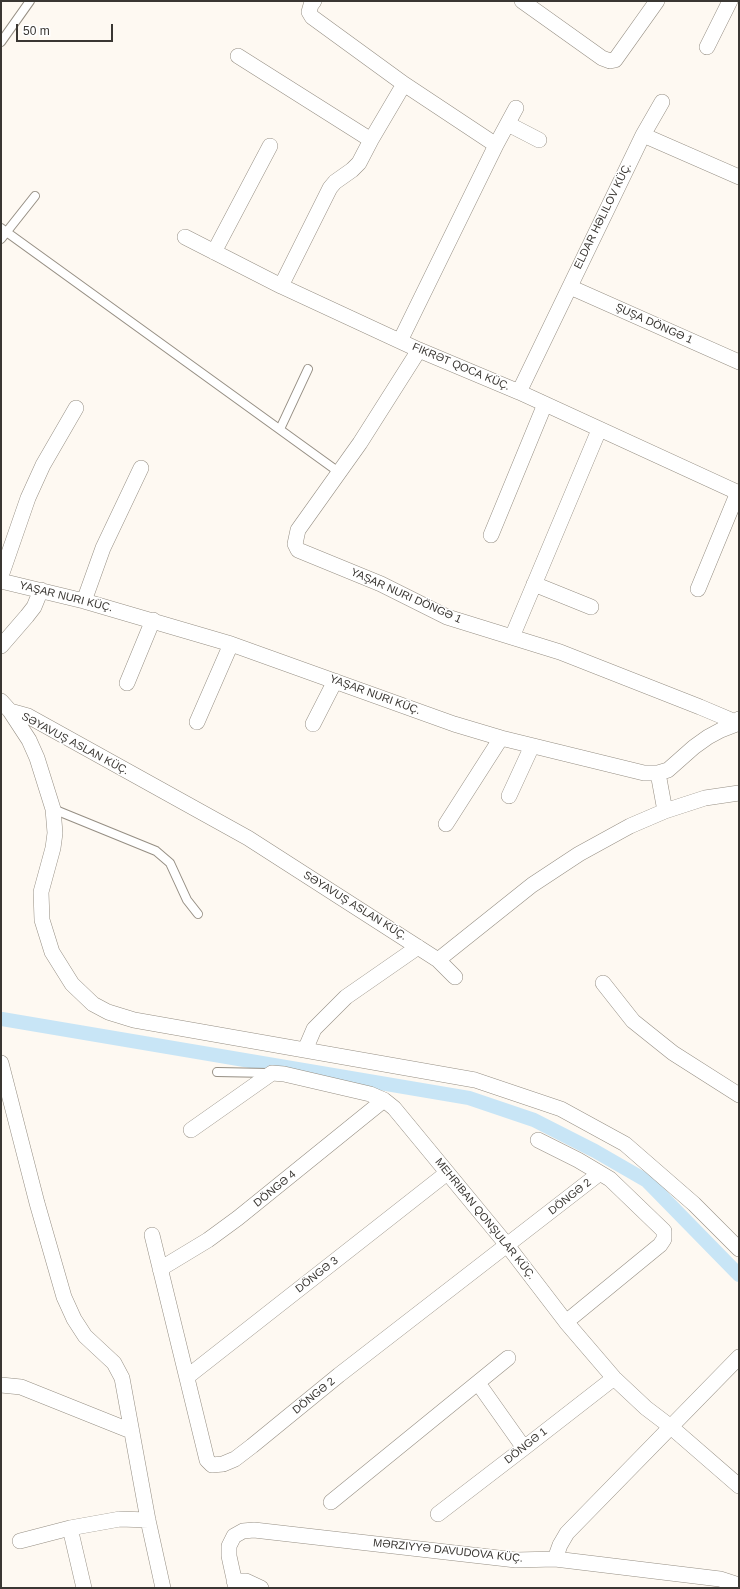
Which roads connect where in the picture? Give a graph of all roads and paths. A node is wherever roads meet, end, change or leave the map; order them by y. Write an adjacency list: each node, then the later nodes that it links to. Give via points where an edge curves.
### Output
1 (30, 1): 6 (lane)
2 (314, 1): 9 (street, via 309,12 312,18)
3 (522, 1): 4 (street, via 610,62 615,60)
4 (657, 1)
5 (730, 1): 7 (street)
6 (1, 42)
7 (707, 47)
8 (238, 56): 14 (street)
9 (404, 84): 14 (street); 16 (street)
10 (662, 102): 13 (street, ELDAR HƏLILOV KÜÇ.)
11 (516, 108): 12 (street)
12 (508, 124): 15 (street); 16 (street)
13 (643, 135): 18 (street); 25 (street, ELDAR HƏLILOV KÜÇ.)
14 (371, 140): 24 (street, via 359,163 330,188)
15 (540, 140)
16 (496, 145): 26 (street)
17 (270, 146): 23 (street)
18 (739, 176)
19 (35, 196): 20 (lane)
20 (4, 229): 22 (lane); 33 (lane)
21 (185, 237): 23 (street, FIKRƏT QOCA KÜÇ.)
22 (1, 239)
23 (214, 252): 24 (street, FIKRƏT QOCA KÜÇ.)
24 (281, 286): 26 (street, FIKRƏT QOCA KÜÇ.)
25 (570, 287): 28 (street, ŞUŞA DÖNGƏ 1); 30 (street, ELDAR HƏLILOV KÜÇ.)
26 (400, 341): 27 (street, FIKRƏT QOCA KÜÇ.)
27 (419, 350): 30 (street, FIKRƏT QOCA KÜÇ.); 36 (street, YAŞAR NURI DÖNGƏ 1)
28 (739, 362)
29 (308, 369): 33 (lane)
30 (519, 392): 31 (street, FIKRƏT QOCA KÜÇ.)
31 (545, 404): 34 (street, FIKRƏT QOCA KÜÇ.); 38 (street)
32 (76, 408): 39 (street, via 43,465 28,498)
33 (280, 429): 36 (lane)
34 (599, 430): 37 (street, FIKRƏT QOCA KÜÇ.); 41 (street)
35 (141, 468): 44 (street, via 103,548)
36 (340, 472): 47 (street, YAŞAR NURI DÖNGƏ 1, via 298,530 295,544 298,550 381,584 447,617)
37 (738, 492): 42 (street)
38 (491, 535)
39 (1, 576)
40 (1, 581): 43 (street, YAŞAR NURI KÜÇ.)
41 (534, 584): 45 (street); 47 (street)
42 (698, 589)
43 (40, 590): 44 (street, YAŞAR NURI KÜÇ.); 49 (street, via 34,607)
44 (84, 601): 46 (street, YAŞAR NURI KÜÇ.)
45 (591, 607)
46 (153, 620): 48 (street, YAŞAR NURI KÜÇ.); 51 (street)
47 (512, 637): 54 (street, YAŞAR NURI DÖNGƏ 1, via 560,652)
48 (231, 644): 50 (street, YAŞAR NURI KÜÇ.); 53 (street)
49 (1, 646)
50 (335, 681): 55 (street); 56 (street, YAŞAR NURI KÜÇ., via 454,724)
51 (127, 683)
52 (6, 706): 61 (street, via 29,740); 65 (street, SƏYAVUŞ ASLAN KÜÇ., via 248,838)
53 (197, 722)
54 (739, 722): 58 (street, via 708,737 668,770)
55 (313, 724)
56 (501, 738): 57 (street, YAŞAR NURI KÜÇ.); 63 (street)
57 (532, 746): 58 (street, YAŞAR NURI KÜÇ., via 644,773); 60 (street)
58 (658, 773): 62 (street)
59 (739, 793): 62 (street, via 705,798)
60 (509, 796)
61 (53, 809): 64 (lane, via 156,851 170,863 187,900); 69 (street, via 53,848 40,892 42,920 52,952 72,984 93,1004 134,1020)
62 (665, 811): 66 (street, via 630,826 579,854 532,885)
63 (446, 824)
64 (198, 914)
65 (418, 947): 66 (street, SƏYAVUŞ ASLAN KÜÇ.); 69 (street, via 346,997 314,1029)
66 (438, 960): 67 (street, SƏYAVUŞ ASLAN KÜÇ.)
67 (455, 977)
68 (603, 983): 73 (street, via 633,1021 673,1053)
69 (305, 1050): 81 (street, via 475,1080 561,1109 625,1144 694,1204)
70 (1, 1063): 91 (street, via 64,1297 85,1336 114,1363 122,1378)
71 (217, 1072): 72 (lane)
72 (272, 1073): 74 (street, MEHRIBAN QONŞULAR KÜÇ., via 370,1094); 75 (street)
73 (739, 1095)
74 (384, 1100): 77 (street, MEHRIBAN QONŞULAR KÜÇ., via 394,1108); 82 (street, DÖNGƏ 4, via 238,1218)
75 (191, 1130)
76 (538, 1140): 78 (street)
77 (447, 1173): 80 (street, MEHRIBAN QONŞULAR KÜÇ.); 86 (street, DÖNGƏ 3)
78 (600, 1173): 80 (street, DÖNGƏ 2); 83 (street, via 656,1221 664,1231 664,1239)
79 (152, 1235): 82 (street, DÖNGƏ 2)
80 (507, 1245): 83 (street, MEHRIBAN QONŞULAR KÜÇ.); 86 (street, DÖNGƏ 2, via 252,1446 223,1464 212,1465 207,1460)
81 (739, 1248)
82 (160, 1269): 86 (street, DÖNGƏ 2)
83 (566, 1322): 87 (street, MEHRIBAN QONŞULAR KÜÇ.)
84 (739, 1357): 90 (street)
85 (508, 1358): 88 (street)
86 (187, 1377)
87 (614, 1378): 90 (street, MEHRIBAN QONŞULAR KÜÇ.); 92 (street, DÖNGƏ 1)
88 (478, 1383): 92 (street); 94 (street)
89 (1, 1385): 91 (street, via 21,1387)
90 (671, 1427): 93 (street, MEHRIBAN QONŞULAR KÜÇ.); 99 (street, via 567,1533)
91 (131, 1431): 96 (street)
92 (524, 1448): 95 (street, DÖNGƏ 1)
93 (739, 1486)
94 (331, 1502)
95 (438, 1514)
96 (148, 1520): 97 (street, via 120,1519); 103 (street)
97 (70, 1528): 98 (street); 102 (street)
98 (20, 1541)
99 (555, 1559): 100 (street, MƏRZIYYƏ DAVUDOVA KÜÇ., via 516,1560 254,1530 243,1531 234,1536 229,1546); 101 (street, MƏRZIYYƏ DAVUDOVA KÜÇ., via 720,1579)
100 (235, 1585): 104 (street, via 246,1581)
101 (739, 1585)
102 (84, 1588)
103 (163, 1588)
104 (261, 1588)

